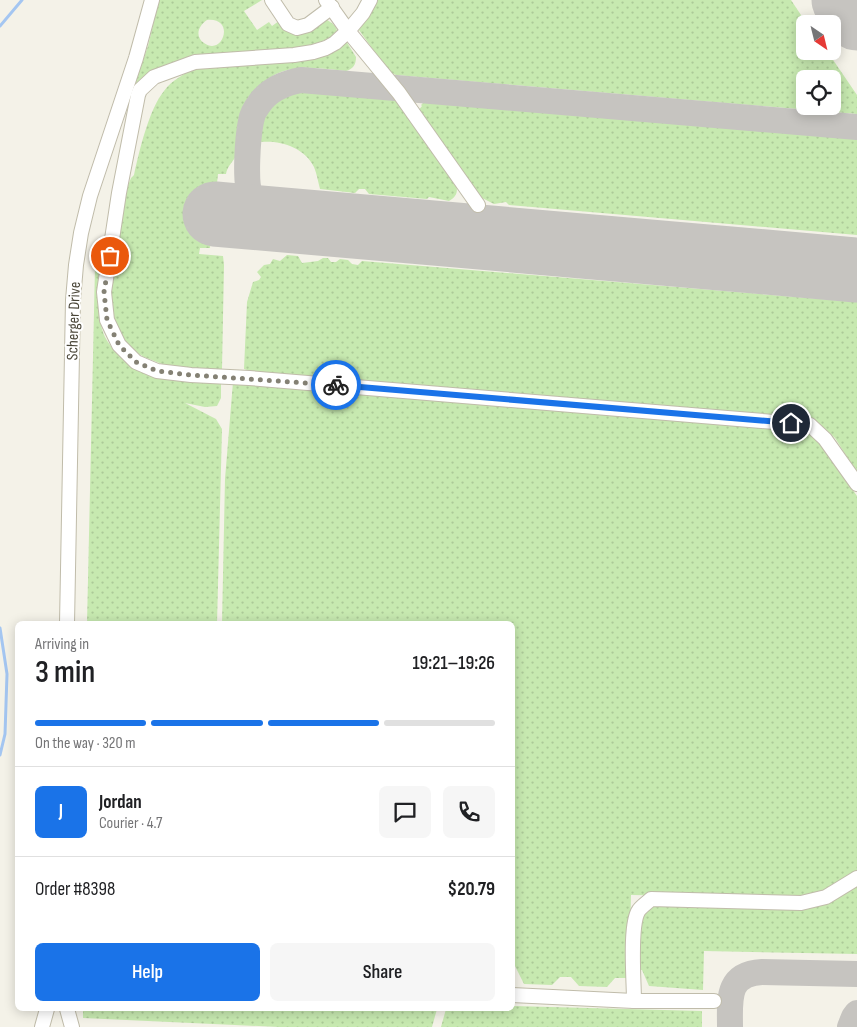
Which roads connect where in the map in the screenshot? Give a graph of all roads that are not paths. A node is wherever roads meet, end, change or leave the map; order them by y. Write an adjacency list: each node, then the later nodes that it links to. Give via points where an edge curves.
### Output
1 (152, 0): 8 (street, Scherger Drive, via 90,196 76,265)
2 (272, 0): 4 (street, via 288,24 296,28 308,24)
3 (370, 0): 5 (street)
4 (329, 4): 5 (street)
5 (348, 31): 6 (street, via 399,93); 7 (street, via 335,43 313,52 195,62 154,77 140,90 104,292 107,320 119,345 136,362 157,371 191,375 810,425 825,439)
6 (478, 205)
7 (857, 484)
8 (67, 621)
9 (857, 878): 11 (street, via 826,897 800,903 651,899 639,910 635,921 632,950)
10 (515, 995): 11 (street)
11 (634, 1001): 12 (street)
12 (714, 1001)
13 (46, 1011): 15 (street)
14 (67, 1011): 16 (street)
15 (42, 1027)
16 (72, 1027)

